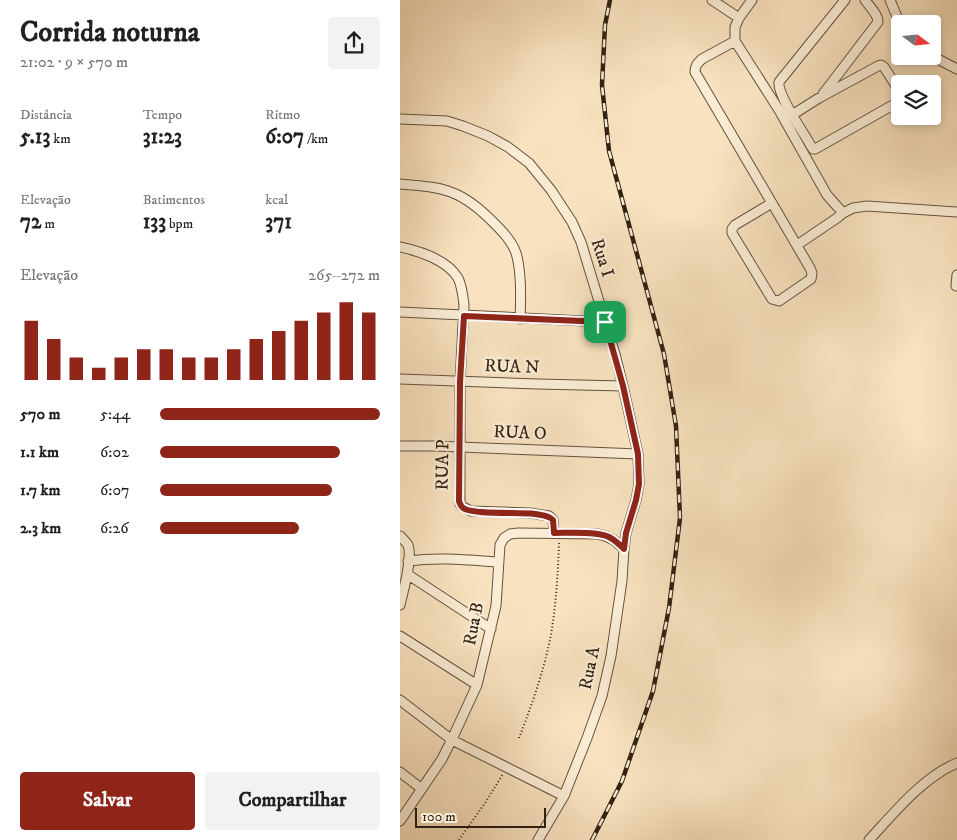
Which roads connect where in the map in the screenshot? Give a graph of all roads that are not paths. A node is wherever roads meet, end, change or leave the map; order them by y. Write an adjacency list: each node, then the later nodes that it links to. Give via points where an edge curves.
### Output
1 (712, 0): 7 (street)
2 (752, 0): 7 (street)
3 (845, 0): 14 (street, via 779,82 778,87)
4 (865, 0): 12 (street, via 878,22)
5 (890, 0): 6 (street)
6 (896, 15)
7 (739, 18): 8 (street)
8 (735, 41): 17 (street, via 698,62 696,72); 18 (street, via 827,195)
9 (941, 61): 10 (street)
10 (957, 69)
11 (891, 78): 12 (street, via 881,65)
12 (819, 98): 14 (street)
13 (891, 106): 14 (street, via 815,149)
14 (792, 115)
15 (400, 119): 27 (street, Rua I, via 447,121 463,126 508,147 529,164 552,190 572,222)
16 (400, 184): 26 (street, via 454,193 484,213 501,230 516,251 518,260)
17 (772, 203): 20 (street); 20 (street, via 735,225 732,233 774,300 779,301 811,279 810,268)
18 (843, 212): 19 (street, via 867,206); 20 (street)
19 (957, 212)
20 (797, 245)
21 (400, 247): 25 (street, RUA P, via 426,255 453,272 458,278)
22 (957, 276): 23 (street)
23 (956, 286)
24 (400, 312): 25 (street)
25 (464, 316): 26 (street); 29 (street, RUA P)
26 (520, 319): 27 (street)
27 (605, 322): 30 (street, Rua I)
28 (400, 378): 29 (street, RUA N)
29 (460, 382): 30 (street, RUA N); 32 (street, RUA P)
30 (623, 386): 33 (street, Rua I)
31 (400, 446): 32 (street, RUA O)
32 (460, 447): 33 (street, RUA O); 34 (street, RUA P, via 459,501 463,508 478,512 548,516 553,520)
33 (638, 454): 36 (street, Rua I, via 639,484)
34 (556, 533): 36 (street, Rua B, via 597,534); 38 (street, Rua B, via 510,534 500,545)
35 (402, 538): 37 (street, via 409,550)
36 (624, 545): 49 (street, Rua A, via 622,581 602,696)
37 (408, 561): 38 (street); 39 (street)
38 (498, 562): 41 (street, Rua B, via 496,606)
39 (406, 574): 40 (street); 41 (street)
40 (400, 605)
41 (491, 629): 43 (street, Rua B)
42 (400, 636): 43 (street)
43 (477, 686): 45 (street, Rua B)
44 (400, 700): 45 (street)
45 (452, 740): 48 (street, Rua B); 49 (street)
46 (957, 763): 52 (street, via 922,784)
47 (400, 772): 48 (street)
48 (422, 789): 50 (street, Rua B)
49 (564, 796): 51 (street, Rua A)
50 (400, 821)
51 (538, 840)
52 (869, 840)

